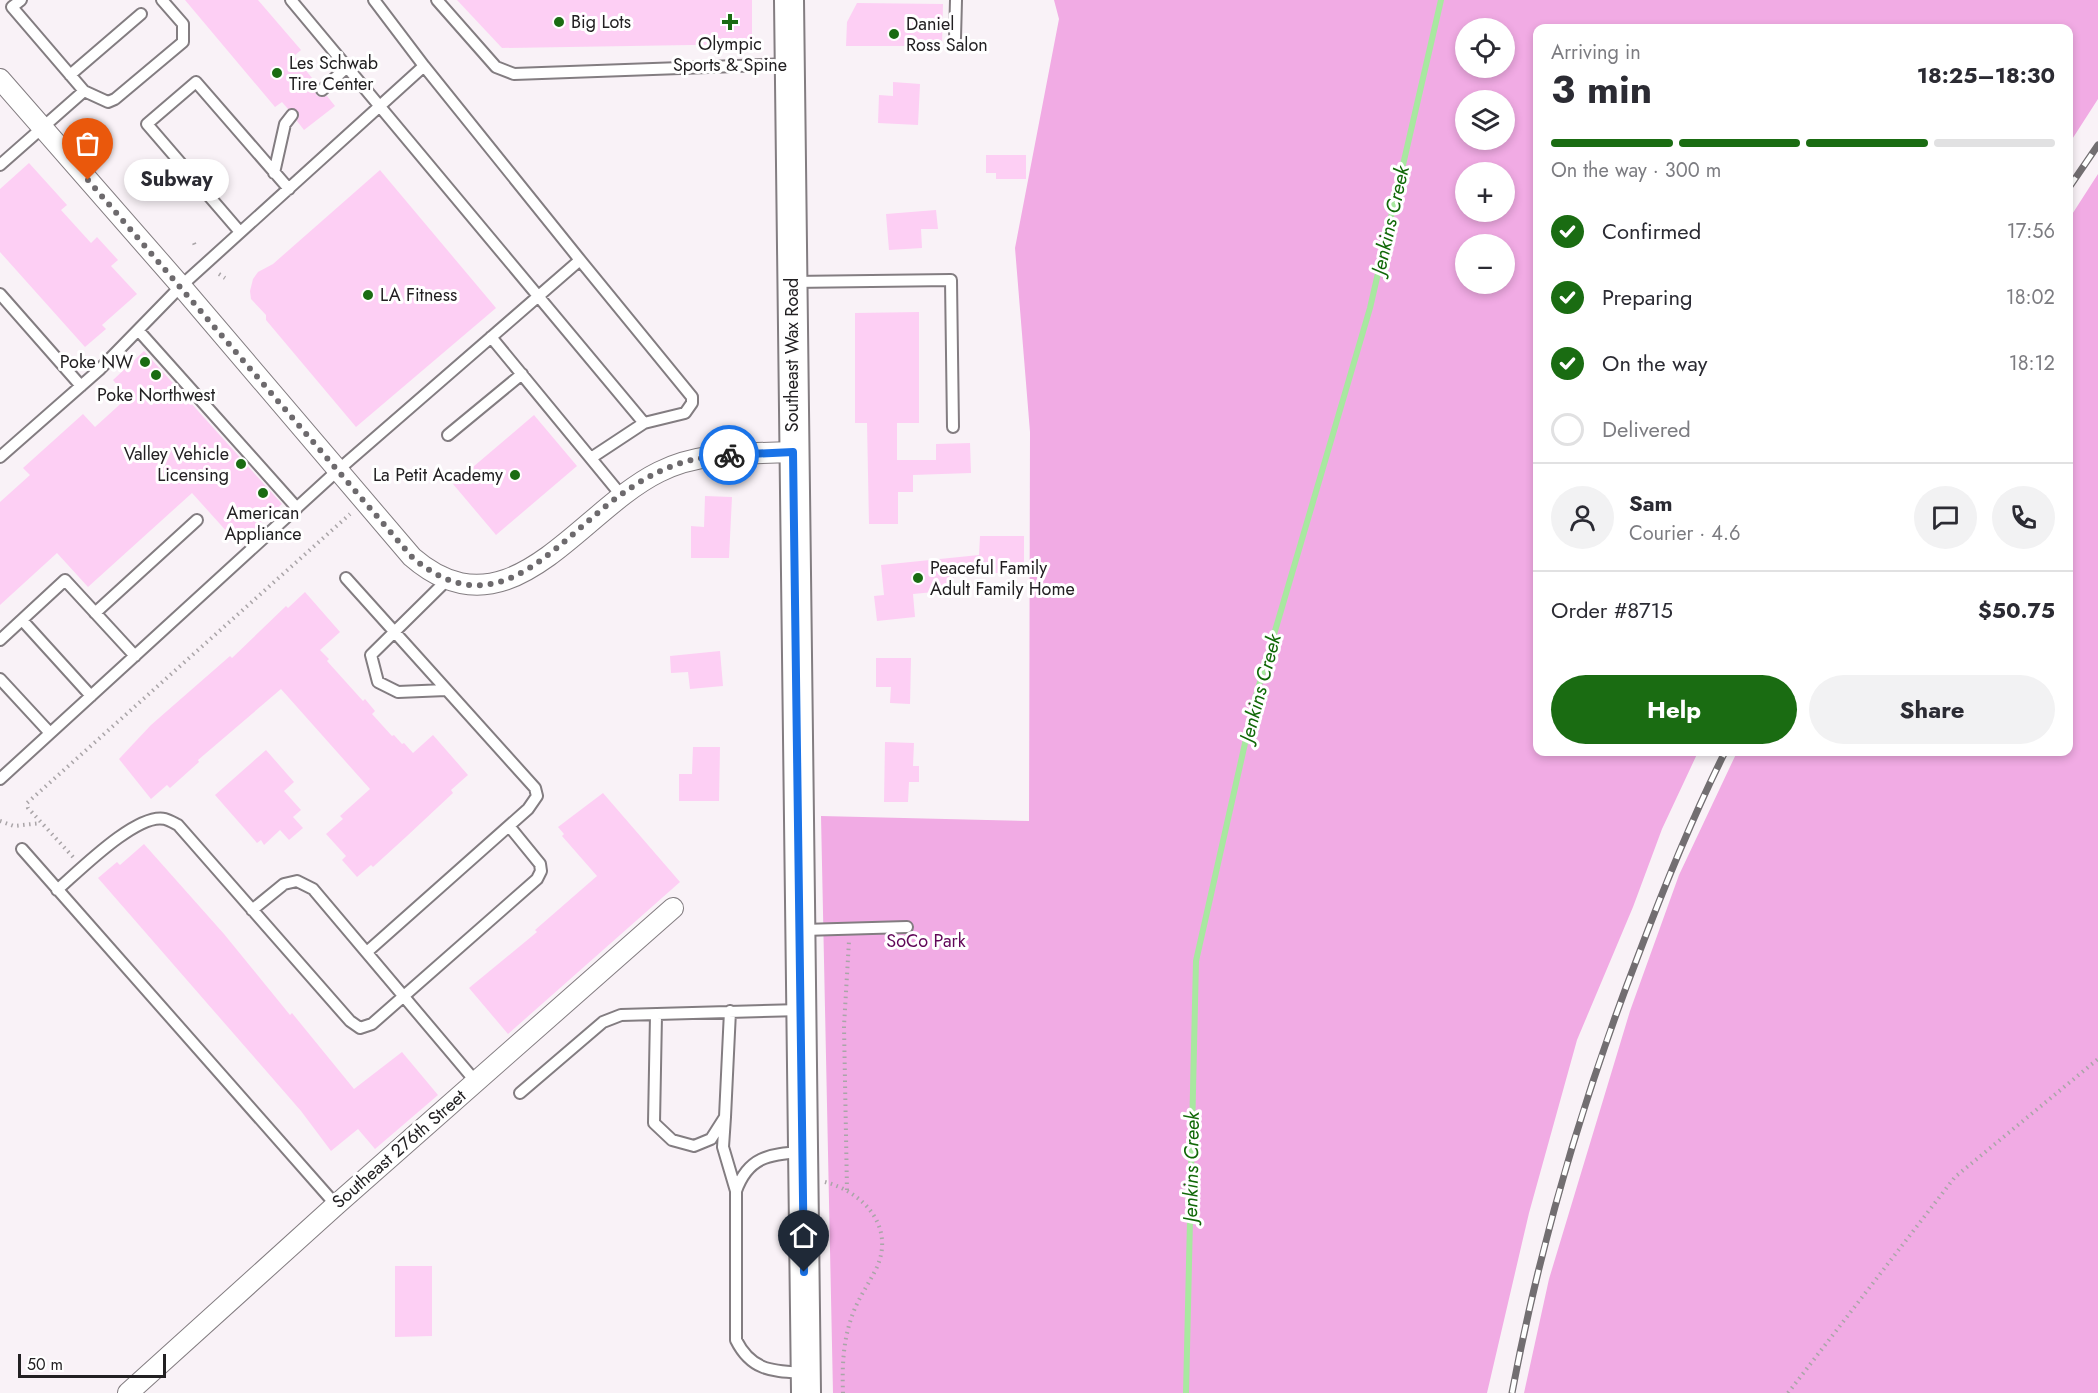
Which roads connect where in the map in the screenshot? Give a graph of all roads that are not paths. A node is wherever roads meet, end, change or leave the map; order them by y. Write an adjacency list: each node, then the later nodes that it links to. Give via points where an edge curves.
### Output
1 (21, 0): 13 (lane, via 12,7)
2 (162, 0): 16 (lane, via 183,24 183,42 115,99 108,102)
3 (291, 0): 12 (lane)
4 (374, 0): 11 (lane)
5 (437, 0): 10 (lane, via 496,67 514,74)
6 (789, 0): 10 (street, Southeast Wax Road)
7 (956, 0): 9 (lane)
8 (141, 14): 13 (lane)
9 (955, 38)
10 (789, 64): 25 (street, Southeast Wax Road)
11 (424, 66): 17 (lane); 24 (lane)
12 (347, 67): 15 (lane); 17 (lane)
13 (70, 75): 16 (lane)
14 (0, 79): 19 (street)
15 (322, 90)
16 (84, 91): 19 (lane)
17 (381, 107): 22 (lane); 28 (lane)
18 (292, 115): 21 (lane, via 285,124)
19 (41, 128): 20 (lane); 26 (street)
20 (0, 165)
21 (274, 173): 22 (lane); 23 (lane, via 196,82 147,124)
22 (289, 189): 23 (lane)
23 (240, 232): 26 (lane)
24 (580, 260): 28 (lane); 33 (lane, via 692,397 685,413)
25 (791, 282): 34 (lane, via 951,280); 36 (street, Southeast Wax Road)
26 (181, 286): 29 (lane); 39 (street)
27 (0, 294): 32 (lane)
28 (538, 296): 30 (lane); 33 (lane)
29 (138, 330): 32 (lane); 41 (lane)
30 (491, 337): 31 (lane); 39 (lane)
31 (522, 374): 35 (lane); 38 (lane)
32 (81, 386): 37 (lane)
33 (644, 423): 38 (lane)
34 (953, 427)
35 (448, 435)
36 (793, 452): 40 (street, via 688,459); 61 (street, Southeast Wax Road)
37 (0, 457)
38 (591, 458): 40 (lane)
39 (337, 471): 41 (lane); 44 (street, via 412,557)
40 (621, 495): 44 (street, via 526,572 504,582)
41 (297, 508): 49 (lane)
42 (197, 520): 45 (lane)
43 (346, 578): 47 (lane)
44 (452, 583): 47 (lane)
45 (95, 614): 46 (lane, via 65,580); 49 (lane)
46 (22, 620): 48 (lane); 52 (lane)
47 (393, 631): 51 (lane); 51 (lane, via 371,655 378,682 398,692)
48 (0, 640)
49 (135, 656): 52 (lane)
50 (0, 679): 53 (lane)
51 (446, 690): 55 (lane, via 535,788 535,802)
52 (91, 696): 53 (lane)
53 (50, 733): 54 (lane)
54 (0, 779)
55 (509, 826): 62 (lane); 63 (lane, via 540,864 542,872)
56 (22, 849): 57 (lane)
57 (57, 890): 59 (lane, via 134,826 165,818 178,825); 72 (lane)
58 (673, 908): 67 (street, Southeast 276th Street)
59 (252, 910): 62 (lane, via 284,884 297,881 313,889); 63 (lane, via 360,1028 372,1024)
60 (908, 927): 61 (lane)
61 (800, 930): 64 (street, Southeast Wax Road)
62 (368, 951): 63 (lane)
63 (405, 996): 67 (lane)
64 (801, 1010): 65 (lane); 70 (street, Southeast Wax Road)
65 (730, 1011): 66 (lane); 69 (lane)
66 (656, 1015): 68 (lane, via 621,1015 603,1022); 69 (lane, via 654,1123 672,1140 694,1146 711,1139)
67 (476, 1082): 72 (street, Southeast 276th Street)
68 (520, 1093)
69 (724, 1117): 71 (lane, via 723,1147)
70 (802, 1152): 71 (lane, via 771,1154 756,1162 742,1175); 73 (street, Southeast Wax Road)
71 (736, 1191): 73 (lane, via 736,1340 741,1351 756,1364)
72 (336, 1205): 74 (street, Southeast 276th Street)
73 (806, 1383)
74 (128, 1393)

